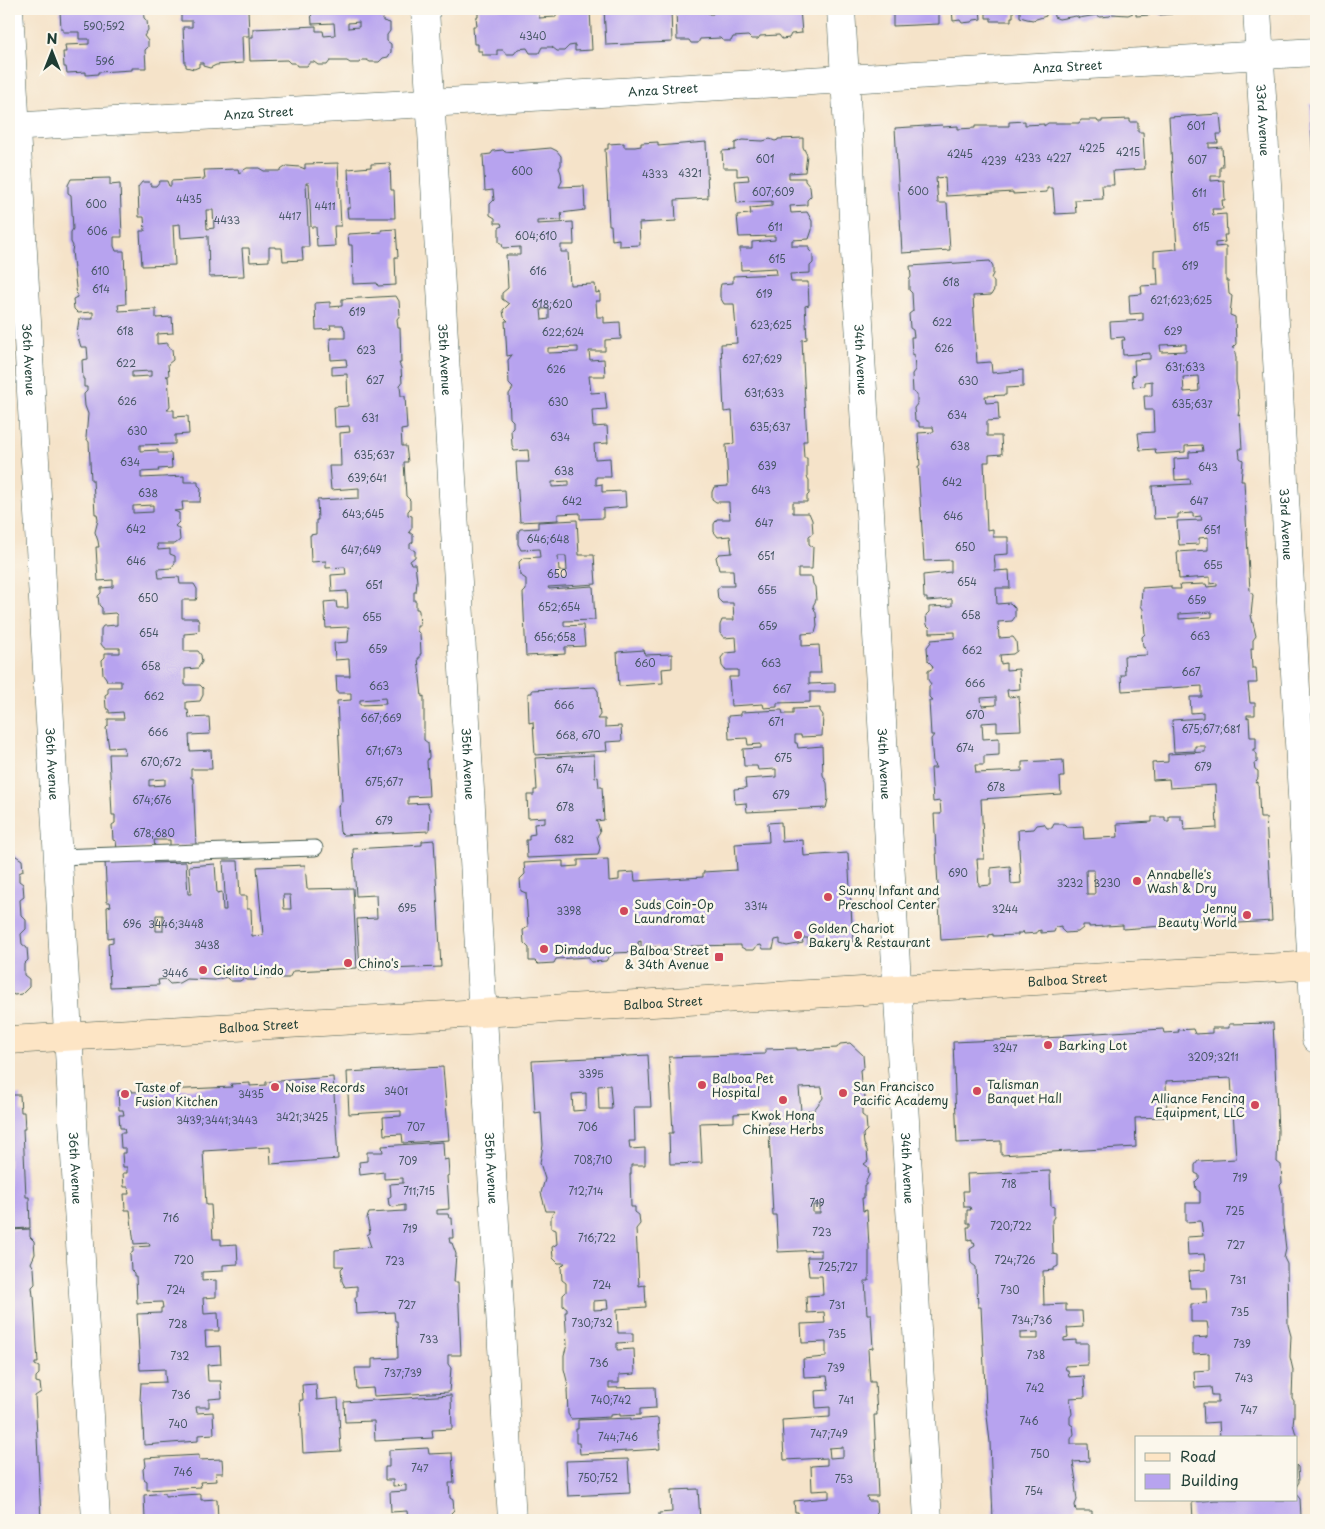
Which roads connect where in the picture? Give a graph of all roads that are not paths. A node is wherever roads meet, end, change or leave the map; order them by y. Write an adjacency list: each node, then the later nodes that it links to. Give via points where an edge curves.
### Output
1 (9, 9): 9 (street, 36th Avenue)
2 (425, 9): 8 (street, 35th Avenue)
3 (841, 9): 7 (street, 34th Avenue)
4 (1257, 9): 6 (street, 33rd Avenue)
5 (1316, 52): 6 (street, Anza Street)
6 (1260, 55): 7 (street, Anza Street); 12 (street, 33rd Avenue)
7 (845, 79): 8 (street, Anza Street); 13 (street, 34th Avenue)
8 (430, 103): 9 (street, Anza Street); 14 (street, 35th Avenue)
9 (12, 127): 11 (street, 36th Avenue)
10 (315, 848): 11 (lane)
11 (58, 857): 15 (street, 36th Avenue)
12 (1314, 965): 13 (street, Balboa Street); 16 (street, 33rd Avenue)
13 (897, 989): 14 (street, Balboa Street); 20 (street, 34th Avenue)
14 (483, 1012): 15 (street, Balboa Street); 19 (street, 35th Avenue)
15 (68, 1036): 17 (street, Balboa Street); 18 (street, 36th Avenue)
16 (1316, 1039)
17 (9, 1040)
18 (96, 1520)
19 (512, 1520)
20 (928, 1520)

